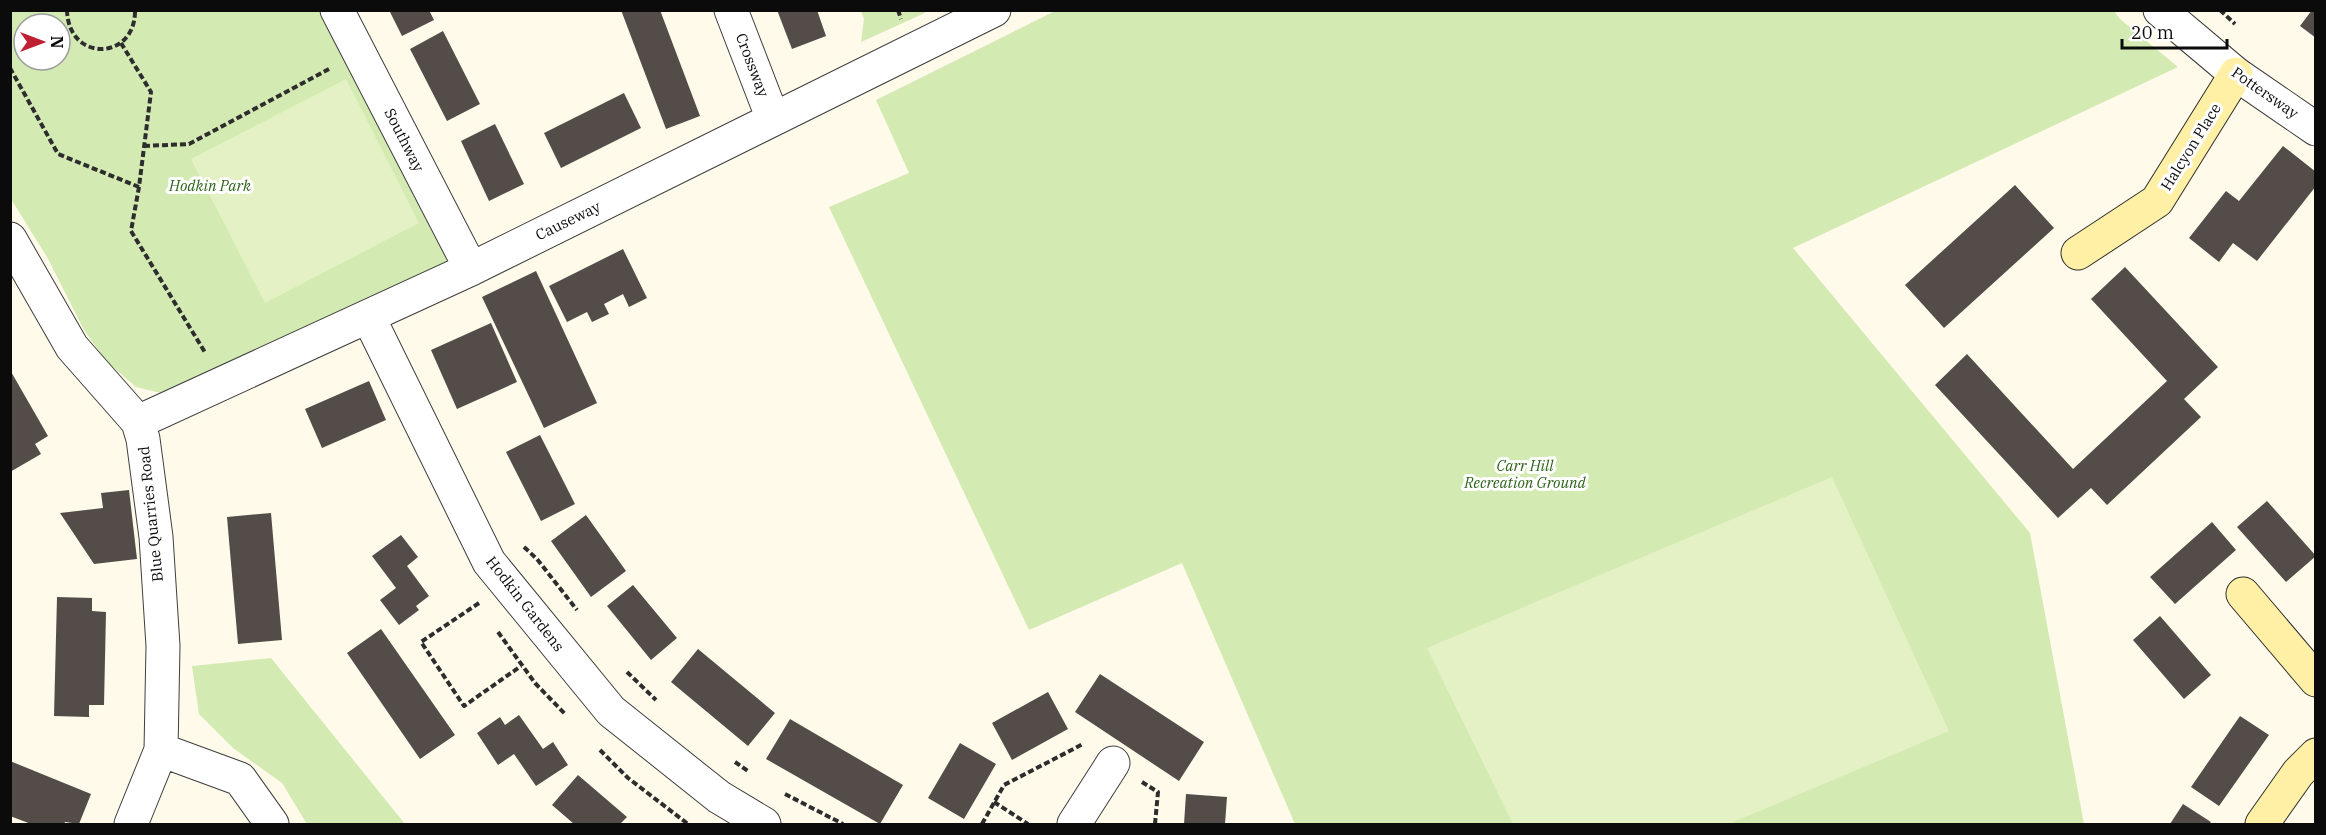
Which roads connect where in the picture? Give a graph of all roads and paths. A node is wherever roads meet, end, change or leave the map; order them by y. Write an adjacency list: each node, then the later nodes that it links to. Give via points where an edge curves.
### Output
1 (67, 10): 7 (path, via 70,32 87,47 99,50)
2 (135, 10): 7 (path, via 130,35)
3 (337, 10): 17 (street, Southway)
4 (731, 10): 11 (street, Crossway)
5 (994, 10): 11 (street, Causeway)
6 (2160, 10): 10 (street, Pottersway)
7 (121, 43): 13 (path, via 151,92)
8 (334, 66): 13 (path, via 189,144)
9 (10, 68): 14 (path, via 58,154)
10 (2236, 74): 12 (street, Pottersway); 16 (street, Halcyon Place, via 2157,201)
11 (773, 119): 17 (street, Causeway)
12 (2316, 129)
13 (144, 146): 14 (path)
14 (139, 187): 19 (path, via 131,231)
15 (10, 239): 20 (street, Blue Quarries Road, via 72,347)
16 (2078, 254)
17 (471, 269): 18 (street, Causeway)
18 (369, 318): 19 (street, Causeway); 38 (street, Hodkin Gardens, via 489,562 610,711 719,797)
19 (221, 384): 20 (street, Causeway)
20 (138, 422): 29 (street, Blue Quarries Road, via 156,537 163,646)
21 (521, 544): 24 (path)
22 (2243, 594): 27 (street)
23 (484, 612): 25 (path, via 478,603 421,642 464,706 521,666)
24 (580, 614)
25 (497, 630)
26 (623, 668): 28 (path)
27 (2316, 680)
28 (664, 707)
29 (161, 750): 36 (street, Blue Quarries Road); 37 (street, via 240,779)
30 (2316, 755): 42 (street, via 2298,773)
31 (726, 756): 33 (path)
32 (1113, 763): 41 (street)
33 (755, 775)
34 (784, 794): 39 (path)
35 (994, 802): 40 (path)
36 (131, 825)
37 (272, 825)
38 (764, 825)
39 (843, 825)
40 (1029, 825)
41 (1074, 825)
42 (2262, 825)

